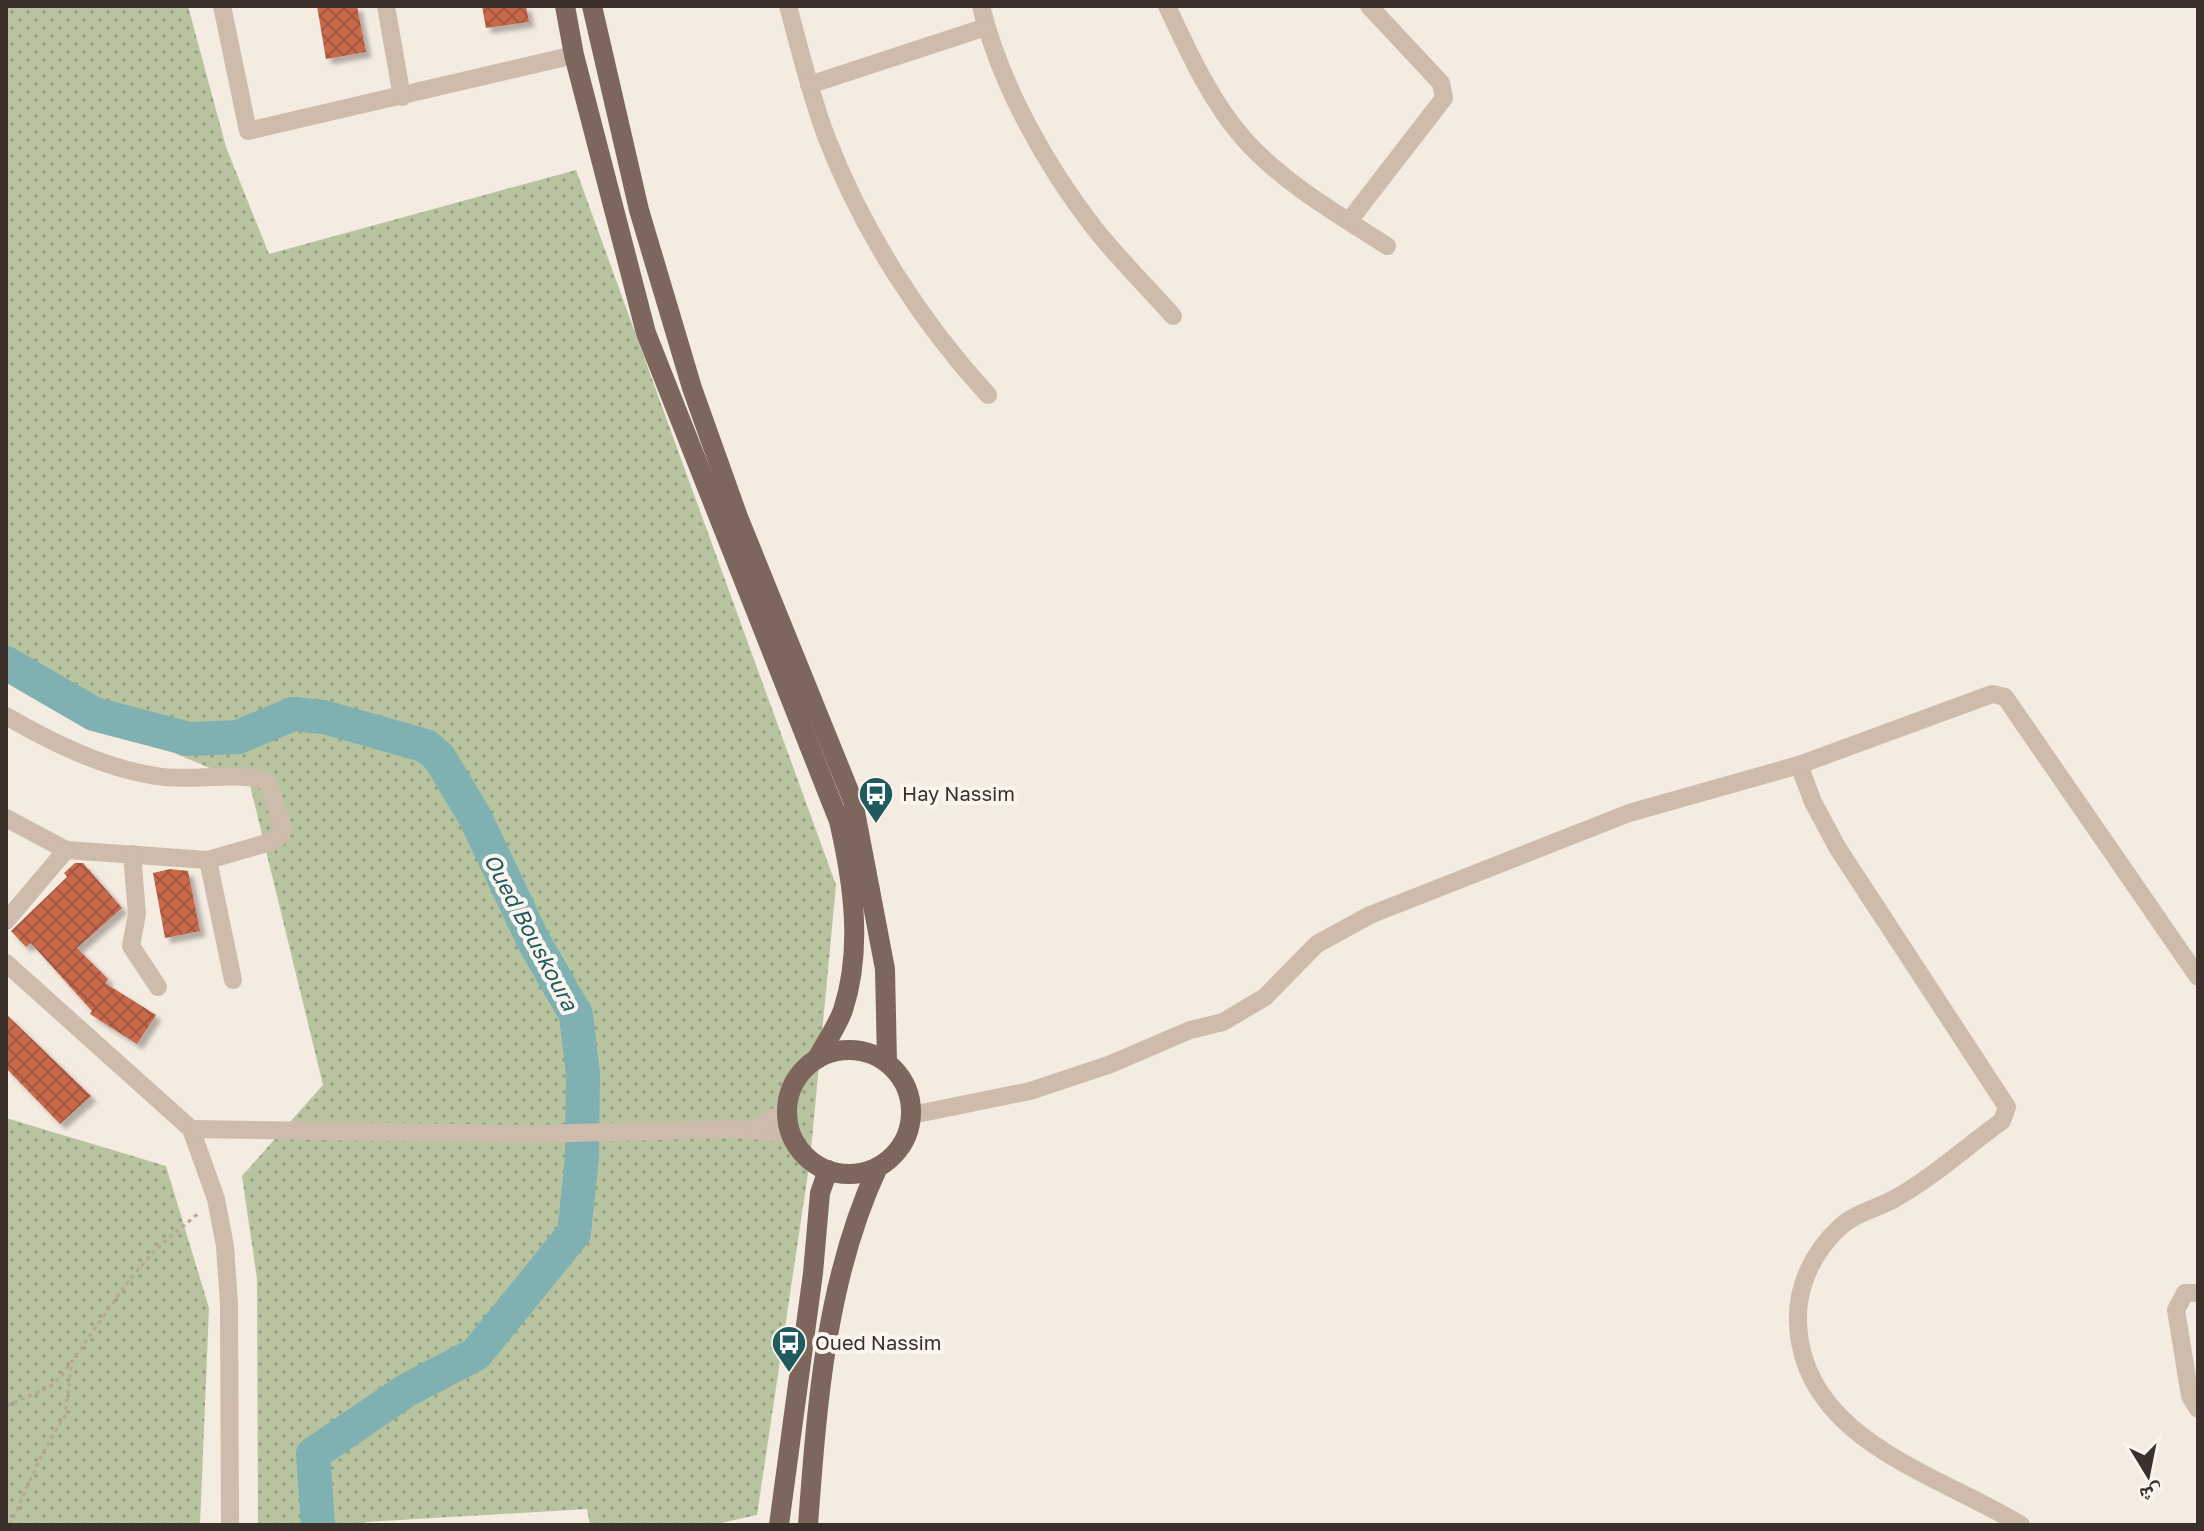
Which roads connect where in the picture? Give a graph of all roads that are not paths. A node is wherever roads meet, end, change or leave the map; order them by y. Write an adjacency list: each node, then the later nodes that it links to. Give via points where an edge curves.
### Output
1 (222, 6): 12 (street, via 248,131)
2 (386, 6): 12 (street)
3 (565, 6): 10 (main road)
4 (592, 6): 29 (main road, via 639,210 692,388 853,801 885,969)
5 (788, 6): 11 (street)
6 (981, 6): 9 (street)
7 (1167, 6): 13 (street, via 1242,138 1270,165)
8 (1369, 6): 13 (street, via 1441,83 1444,98)
9 (986, 27): 11 (street); 15 (street, via 1007,84 1063,179 1095,228)
10 (574, 55): 12 (street); 28 (main road, via 660,375 839,821 852,894 852,974 842,1012)
11 (809, 85): 16 (street, via 853,198 948,352)
12 (402, 97)
13 (1349, 221): 14 (street)
14 (1387, 246)
15 (1173, 316)
16 (988, 395)
17 (6, 716): 22 (street, via 105,763 154,776 267,781 283,827 279,837)
18 (1799, 765): 25 (street, via 2000,694); 31 (street, via 1629,813 1370,915 1317,944 1265,997 1223,1022 1030,1091); 42 (street, via 1831,838 2007,1107 2002,1121 1894,1199 1842,1225 1818,1250 1797,1311 1799,1351 1812,1385 1855,1430 1898,1462)
19 (6, 818): 20 (street)
20 (66, 850): 21 (street); 23 (street)
21 (132, 854): 22 (street); 27 (street, via 137,914 131,946)
22 (208, 860): 26 (street)
23 (6, 921)
24 (6, 963): 32 (street)
25 (2198, 977)
26 (233, 980)
27 (158, 987)
28 (817, 1059): 29 (main road, via 852,1050); 30 (main road, via 796,1080)
29 (887, 1062): 31 (main road, via 906,1085)
30 (787, 1110): 33 (street); 34 (main road)
31 (912, 1115): 35 (main road, via 898,1151)
32 (191, 1129): 33 (street, via 530,1134); 39 (street, via 216,1199 225,1246)
33 (755, 1129): 34 (street)
34 (791, 1134): 36 (main road, via 810,1160)
35 (878, 1167): 36 (main road, via 853,1174); 41 (main road, via 855,1216 835,1286)
36 (828, 1170): 40 (main road, via 820,1193)
37 (2198, 1293): 38 (street, via 2185,1293 2176,1310)
38 (2195, 1398)
39 (230, 1525)
40 (779, 1525)
41 (808, 1525)
42 (2021, 1525)

